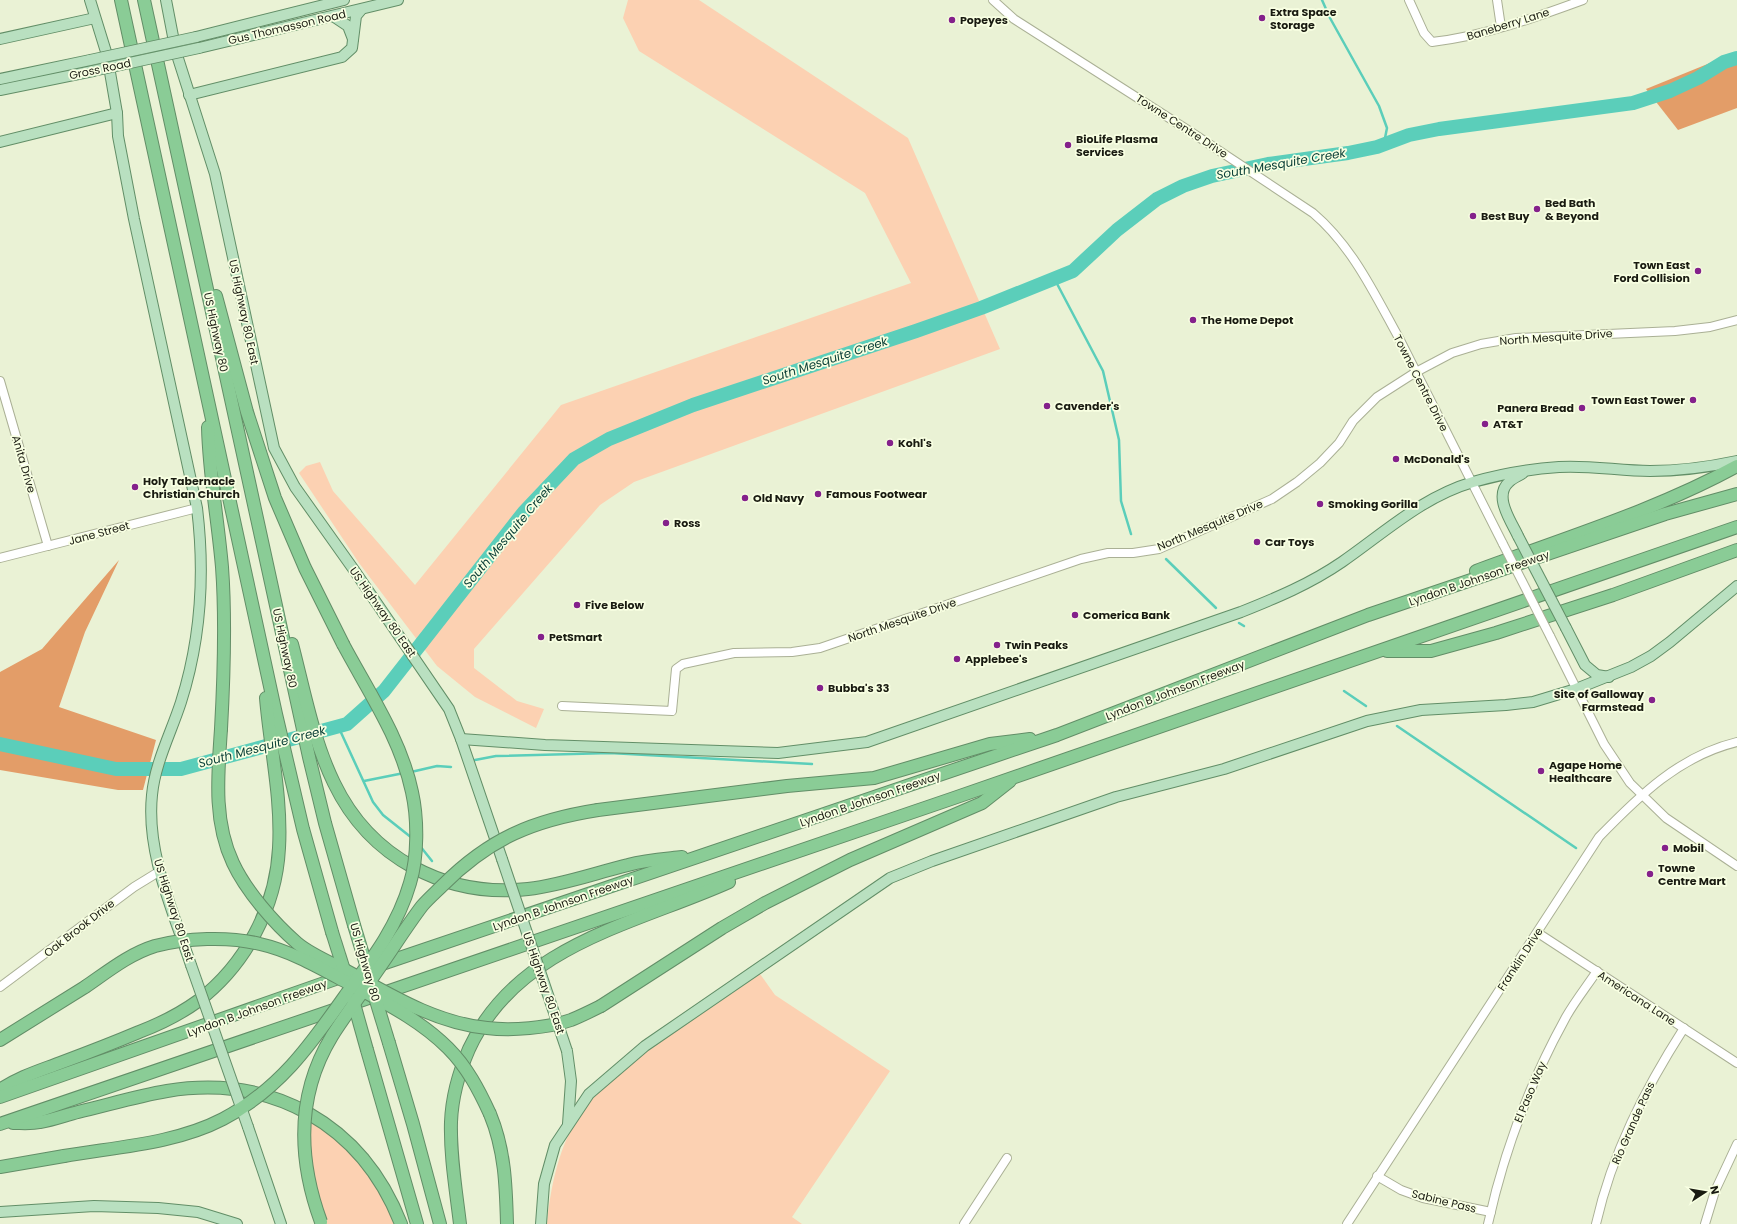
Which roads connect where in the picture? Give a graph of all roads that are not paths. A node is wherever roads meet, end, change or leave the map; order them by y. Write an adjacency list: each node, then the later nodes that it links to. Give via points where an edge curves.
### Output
1 (90, 0): 14 (main road, US Highway 80 East)
2 (121, 0): 29 (highway, US Highway 80)
3 (144, 0): 25 (highway, US Highway 80)
4 (166, 0): 22 (main road, US Highway 80 East, via 176,52)
5 (344, 0): 11 (main road, Gus Thomasson Road)
6 (992, 0): 27 (street, Towne Centre Drive, via 1014,18 1191,132 1324,222 1349,251 1365,276)
7 (1409, 0): 15 (street, Baneberry Lane, via 1424,33 1432,42 1458,39)
8 (1497, 0): 15 (street)
9 (1583, 0): 15 (street, Baneberry Lane)
10 (391, 1): 12 (main road, Gus Thomasson Road)
11 (329, 2): 16 (main road, Gus Thomasson Road)
12 (361, 10): 13 (main road, Gus Thomasson Road); 18 (main road, via 356,16)
13 (333, 16): 18 (main road, via 348,26); 19 (main road, Gus Thomasson Road)
14 (96, 18): 17 (main road); 23 (main road, US Highway 80 East, via 107,55)
15 (1501, 27)
16 (196, 37): 20 (main road, Gross Road, bridge)
17 (0, 39)
18 (354, 41): 22 (main road, via 352,48 342,57)
19 (199, 48): 21 (main road, Gross Road, bridge)
20 (0, 79)
21 (0, 90)
22 (189, 94): 49 (main road, US Highway 80 East, via 215,174 274,448 295,487 449,709)
23 (117, 113): 24 (main road); 35 (main road, US Highway 80 East, via 118,136 134,219)
24 (0, 142)
25 (199, 251): 46 (highway, US Highway 80, via 272,587 291,637); 69 (highway, bridge, via 218,302 247,412 275,498 305,568 404,765 412,792 416,823 411,881 393,928 311,1045 278,1082 254,1101 223,1119 157,1141)
26 (1737, 320): 27 (street, North Mesquite Drive, via 1687,330 1510,339 1452,353)
27 (1416, 372): 33 (street, Towne Centre Drive); 45 (street, North Mesquite Drive, via 1377,397 1353,421 1339,443 1297,482 1272,499 1159,549 1108,553 1081,559 820,648 792,652 734,653 683,664 676,669 672,711)
28 (0, 381): 37 (street, Anita Drive)
29 (208, 400): 47 (highway, US Highway 80, via 264,656); 51 (highway, bridge, via 209,454 217,509 224,606 225,643 218,790 225,843 248,887 276,922 299,944 421,1010 456,1023 487,1028 522,1029 569,1020 601,1006 765,903 850,860 982,803)
30 (1737, 461): 32 (main road, via 1691,469 1650,471 1588,466)
31 (1737, 466): 41 (highway, via 1712,480 1613,520)
32 (1528, 470): 33 (main road); 43 (main road, bridge, via 1505,487 1502,499 1518,536 1585,664 1597,674)
33 (1471, 483): 44 (street, Towne Centre Drive, bridge); 49 (main road, via 1400,518 1341,562 1279,597 867,742 778,753 544,745)
34 (1737, 494): 41 (highway, Lyndon B Johnson Freeway, via 1665,514)
35 (197, 508): 37 (street, Jane Street); 56 (main road, US Highway 80 East, via 202,571 197,635 187,680 154,780 151,812)
36 (1737, 527): 42 (highway)
37 (48, 546): 39 (street, Jane Street)
38 (1737, 550): 42 (highway, via 1564,612 1431,652)
39 (0, 558)
40 (1737, 586): 43 (main road, via 1670,642)
41 (1368, 615): 48 (highway, Lyndon B Johnson Freeway)
42 (1378, 650): 51 (highway)
43 (1610, 677): 44 (main road)
44 (1576, 689): 52 (street, Towne Centre Drive, via 1616,765); 66 (main road, via 1533,702 1433,708 1367,721 1224,769 1116,797 890,878 646,1046 589,1094)
45 (562, 706)
46 (303, 708): 54 (highway, via 344,803 373,839 389,853 435,878 482,889 529,889 631,864); 78 (highway, US Highway 80, bridge, via 309,757 327,829)
47 (272, 715): 63 (highway, via 279,847 273,889 251,943 227,974 197,1001 163,1022 15,1080); 77 (highway, US Highway 80, bridge)
48 (1057, 735): 54 (highway, Lyndon B Johnson Freeway); 73 (highway, bridge, via 990,744 874,778 786,786 598,810 527,827 484,849 456,872 423,906 332,1036 317,1068 308,1096 304,1134 305,1165 311,1196)
49 (461, 739): 66 (main road, US Highway 80 East, bridge, via 567,1051 571,1081)
50 (1737, 742): 52 (street, Franklin Drive, via 1707,751 1682,764)
51 (1018, 775): 53 (highway)
52 (1640, 795): 55 (street, Towne Centre Drive, via 1666,818); 57 (street, Franklin Drive, via 1599,837)
53 (799, 850): 65 (highway); 79 (highway, via 700,895 643,916 565,950 528,973 501,1000 474,1038 459,1075 453,1102 451,1141)
54 (713, 852): 64 (highway, Lyndon B Johnson Freeway, via 386,962)
55 (1737, 866)
56 (160, 871): 59 (street, Oak Brook Drive, via 134,887); 75 (main road, US Highway 80 East, bridge)
57 (1538, 933): 58 (street, Americana Lane); 70 (street, Franklin Drive)
58 (1597, 971): 60 (street, Americana Lane); 72 (street, El Paso Way, via 1567,1016 1538,1071 1507,1150)
59 (0, 987)
60 (1684, 1028): 62 (street, Americana Lane); 85 (street, Rio Grande Pass, via 1654,1076 1621,1144 1600,1204)
61 (0, 1040): 80 (highway, bridge, via 130,956 154,946 215,939 259,943 272,947 330,974 424,1026 449,1049 470,1074 497,1131 504,1161)
62 (1737, 1063)
63 (0, 1090)
64 (0, 1097)
65 (1, 1123): 76 (highway, via 40,1122 151,1094 179,1090 225,1087 260,1094 289,1104 318,1119 351,1146 382,1186)
66 (568, 1124): 81 (main road, US Highway 80 East, via 555,1145 549,1164 541,1203)
67 (1737, 1144): 86 (street, via 1715,1191)
68 (1007, 1158): 82 (street)
69 (0, 1167)
70 (1377, 1176): 72 (street, Sabine Pass, via 1401,1190 1423,1198); 83 (street, Franklin Drive)
71 (0, 1212): 74 (main road, via 94,1206 158,1208 198,1212)
72 (1491, 1212): 84 (street, El Paso Way)
73 (321, 1223)
74 (237, 1224)
75 (282, 1224)
76 (401, 1224)
77 (417, 1224)
78 (440, 1224)
79 (460, 1224)
80 (507, 1224)
81 (540, 1224)
82 (964, 1224)
83 (1347, 1224)
84 (1488, 1224)
85 (1596, 1224)
86 (1705, 1224)

